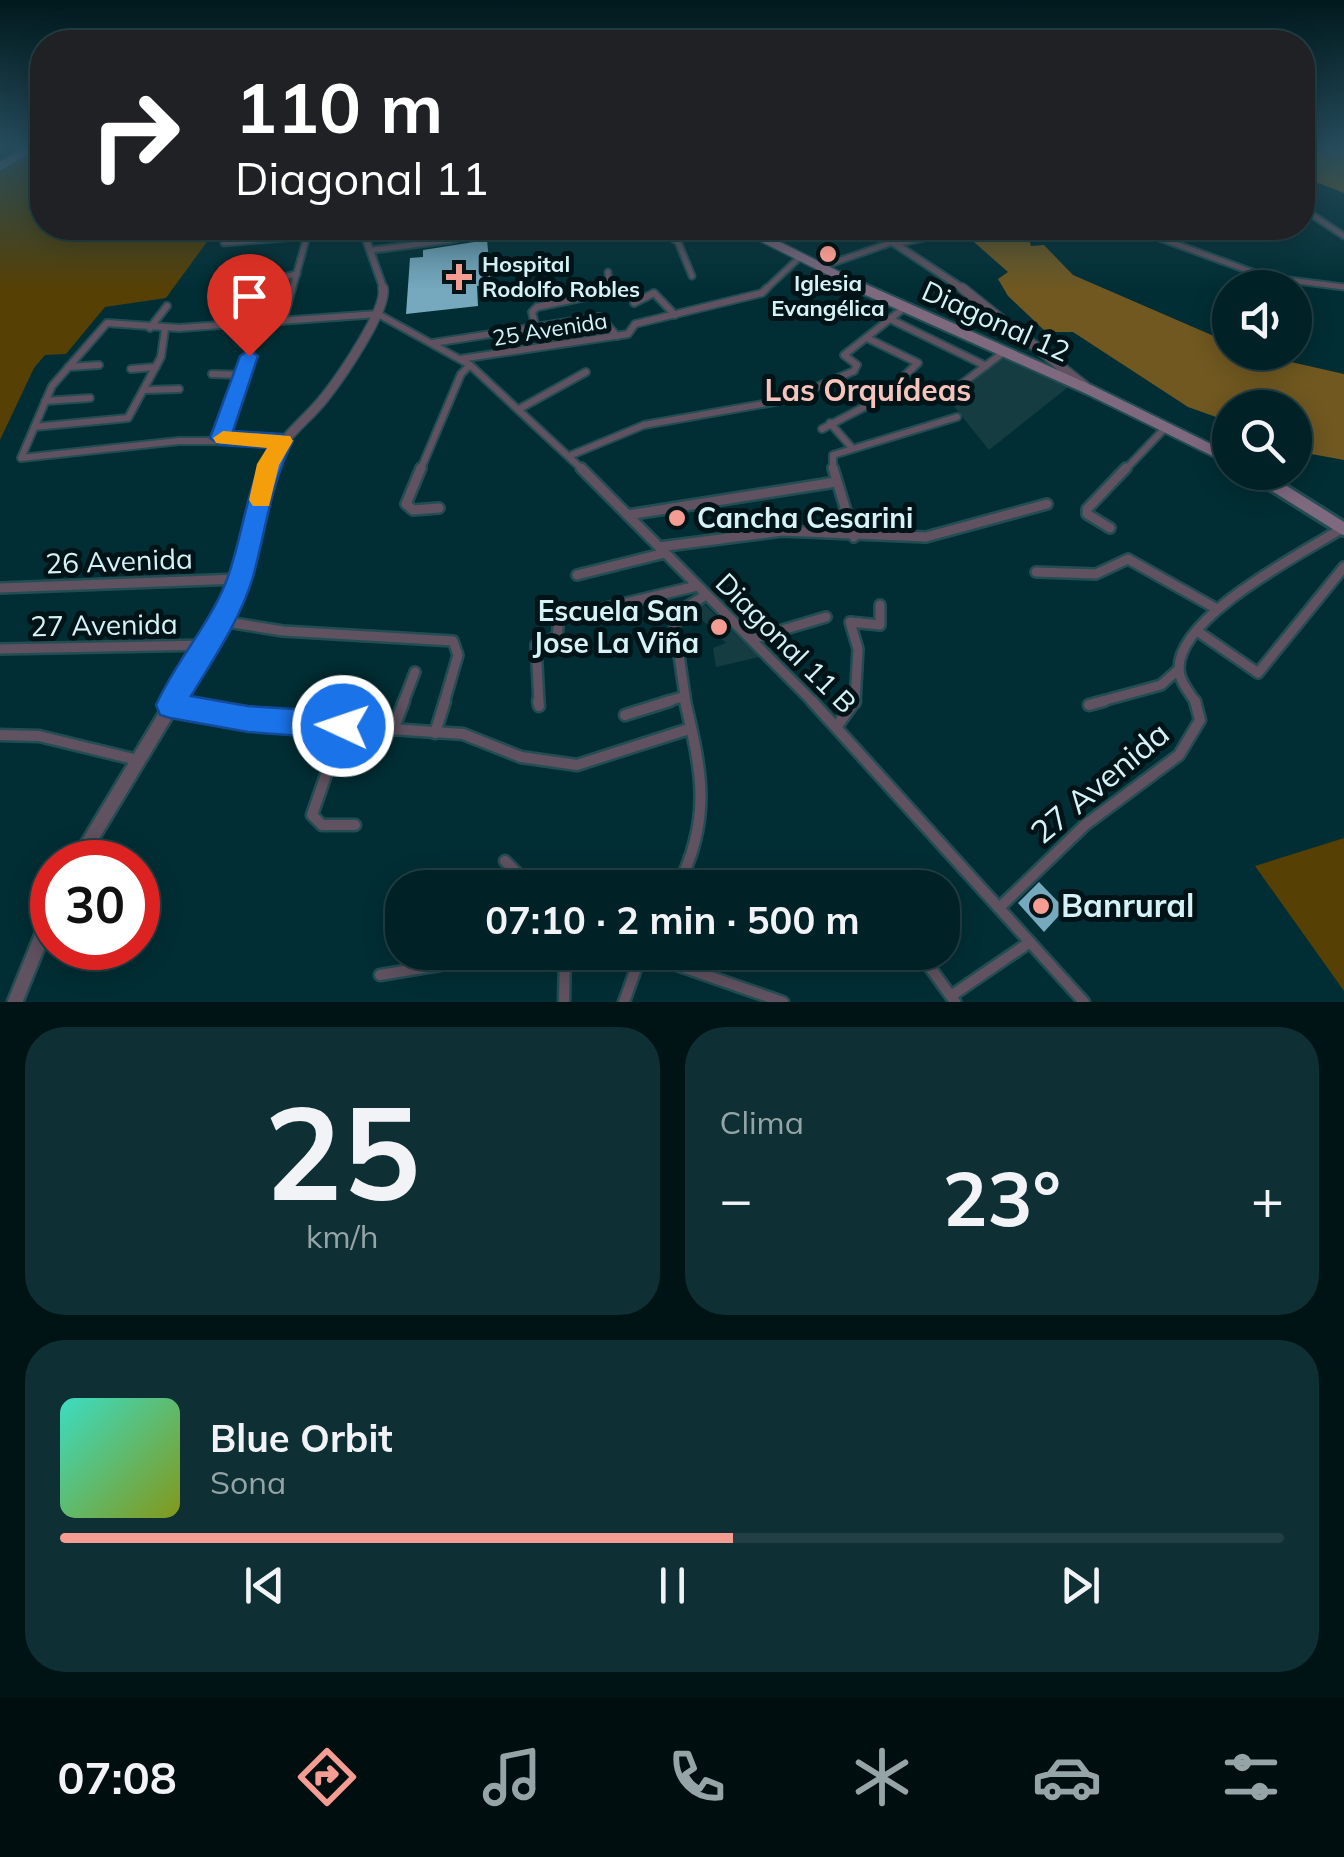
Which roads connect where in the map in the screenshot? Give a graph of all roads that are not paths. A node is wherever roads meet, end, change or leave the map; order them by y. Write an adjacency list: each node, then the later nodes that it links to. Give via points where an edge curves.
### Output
1 (1315, 217): 2 (street)
2 (1344, 236)
3 (260, 240): 13 (street)
4 (307, 240): 18 (street)
5 (369, 240): 14 (street)
6 (451, 240): 14 (street)
7 (675, 240): 19 (street)
8 (767, 240): 15 (main road, Diagonal 12)
9 (891, 240): 12 (street)
10 (906, 240): 12 (street)
11 (1164, 240): 20 (street, via 1316,287)
12 (894, 242): 16 (street); 36 (street)
13 (224, 243)
14 (373, 250): 24 (street, via 385,294)
15 (800, 257): 16 (main road, Diagonal 12); 25 (street, 25 Avenida, via 762,292)
16 (822, 268): 23 (main road, Diagonal 12)
17 (608, 272): 32 (street, via 609,292 534,308)
18 (297, 274): 27 (street); 29 (street, via 272,276 255,288)
19 (692, 276)
20 (1344, 287)
21 (634, 303): 25 (street, via 654,294)
22 (167, 306): 30 (street)
23 (904, 308): 26 (street); 37 (main road, Diagonal 12)
24 (378, 314): 27 (street); 35 (street, Diagonal 11 B); 61 (street, via 325,397)
25 (675, 315): 33 (street, 25 Avenida)
26 (890, 320): 34 (street); 41 (street)
27 (283, 321): 28 (street)
28 (256, 324): 29 (street); 47 (street)
29 (240, 325): 31 (street)
30 (150, 328): 31 (street); 42 (street, via 106,323)
31 (165, 329): 43 (street)
32 (536, 329): 33 (street, via 601,317); 35 (street)
33 (617, 336): 39 (street, 25 Avenida)
34 (867, 338): 48 (street, via 918,363); 64 (street, via 844,355 856,370 785,400 644,425)
35 (433, 344): 39 (street, Diagonal 11 B)
36 (1039, 348): 38 (street); 51 (street)
37 (1004, 352): 38 (main road, Diagonal 12); 41 (street)
38 (1018, 358): 51 (main road, Diagonal 12)
39 (465, 362): 56 (street, Diagonal 11 B); 68 (street, via 406,504)
40 (99, 365): 42 (street)
41 (986, 366): 52 (street)
42 (68, 367): 55 (street)
43 (156, 367): 44 (street); 50 (street)
44 (131, 369)
45 (586, 372): 56 (street)
46 (212, 374): 47 (street)
47 (243, 375): 60 (street)
48 (899, 381)
49 (179, 389): 50 (street)
50 (145, 390): 58 (street, via 128,418)
51 (1090, 390): 59 (main road, Diagonal 12)
52 (947, 396)
53 (90, 398): 55 (street)
54 (878, 400): 62 (street, via 826,426)
55 (45, 401): 58 (street)
56 (519, 408): 64 (street, Diagonal 11 B)
57 (957, 417): 62 (street)
58 (34, 426): 60 (street, via 22,460)
59 (1166, 427): 63 (main road, Diagonal 12); 70 (street, via 1087,509)
60 (220, 438): 61 (street)
61 (282, 441): 77 (street, via 264,477)
62 (852, 448): 65 (street, via 833,454)
63 (1212, 450)
64 (569, 456): 69 (street, Diagonal 11 B)
65 (836, 482): 69 (street); 72 (street)
66 (1282, 490): 71 (main road)
67 (1047, 504): 72 (street, via 926,537)
68 (439, 508)
69 (628, 516): 73 (street, Diagonal 11 B)
70 (1110, 528)
71 (1344, 528): 82 (street)
72 (854, 537): 73 (street, via 782,530)
73 (662, 550): 76 (street); 78 (street, Diagonal 11 B)
74 (1344, 567): 85 (street, via 1258,673)
75 (1036, 572): 82 (street, via 1093,574 1128,560)
76 (577, 576)
77 (240, 579): 79 (street, 26 Avenida); 84 (street)
78 (697, 586): 80 (street, Diagonal 11 B); 94 (street, via 557,620 557,637 536,645)
79 (0, 588)
80 (706, 595): 86 (street, Diagonal 11 B); 91 (street, via 674,621)
81 (880, 605): 97 (street, via 880,625 850,622 858,649 855,704)
82 (1218, 609): 85 (street)
83 (826, 617): 86 (street)
84 (222, 621): 87 (street); 100 (street, via 452,641 458,655)
85 (1197, 631): 89 (street)
86 (752, 639): 97 (street, Diagonal 11 B)
87 (209, 645): 88 (street, 27 Avenida); 92 (street)
88 (0, 650)
89 (1179, 669): 93 (street, via 1160,685); 108 (street, 27 Avenida, via 1200,708 1188,745 1078,830)
90 (415, 672): 99 (street)
91 (682, 697): 95 (street); 98 (street)
92 (170, 705): 96 (street); 102 (street)
93 (1089, 705)
94 (540, 706)
95 (625, 716)
96 (343, 726): 99 (street); 103 (street, via 312,815 322,826)
97 (836, 726): 108 (street, Diagonal 11 B)
98 (690, 729): 100 (street, via 577,765 521,757 475,736); 107 (street, via 704,789 704,825)
99 (393, 730): 100 (street)
100 (435, 733)
101 (0, 735): 102 (street, via 39,736)
102 (138, 760): 104 (street)
103 (355, 825)
104 (91, 840)
105 (505, 861): 106 (street)
106 (514, 870)
107 (687, 870)
108 (999, 908): 109 (street, Diagonal 11 B)
109 (1030, 942): 117 (street); 122 (street, Diagonal 11 B)
110 (30, 965): 118 (street)
111 (410, 970): 116 (street)
112 (565, 970): 119 (street)
113 (636, 970): 120 (street)
114 (691, 970): 121 (street)
115 (933, 970): 117 (street)
116 (380, 975)
117 (953, 999)
118 (15, 1002)
119 (564, 1002)
120 (624, 1002)
121 (784, 1002)
122 (1084, 1002)

